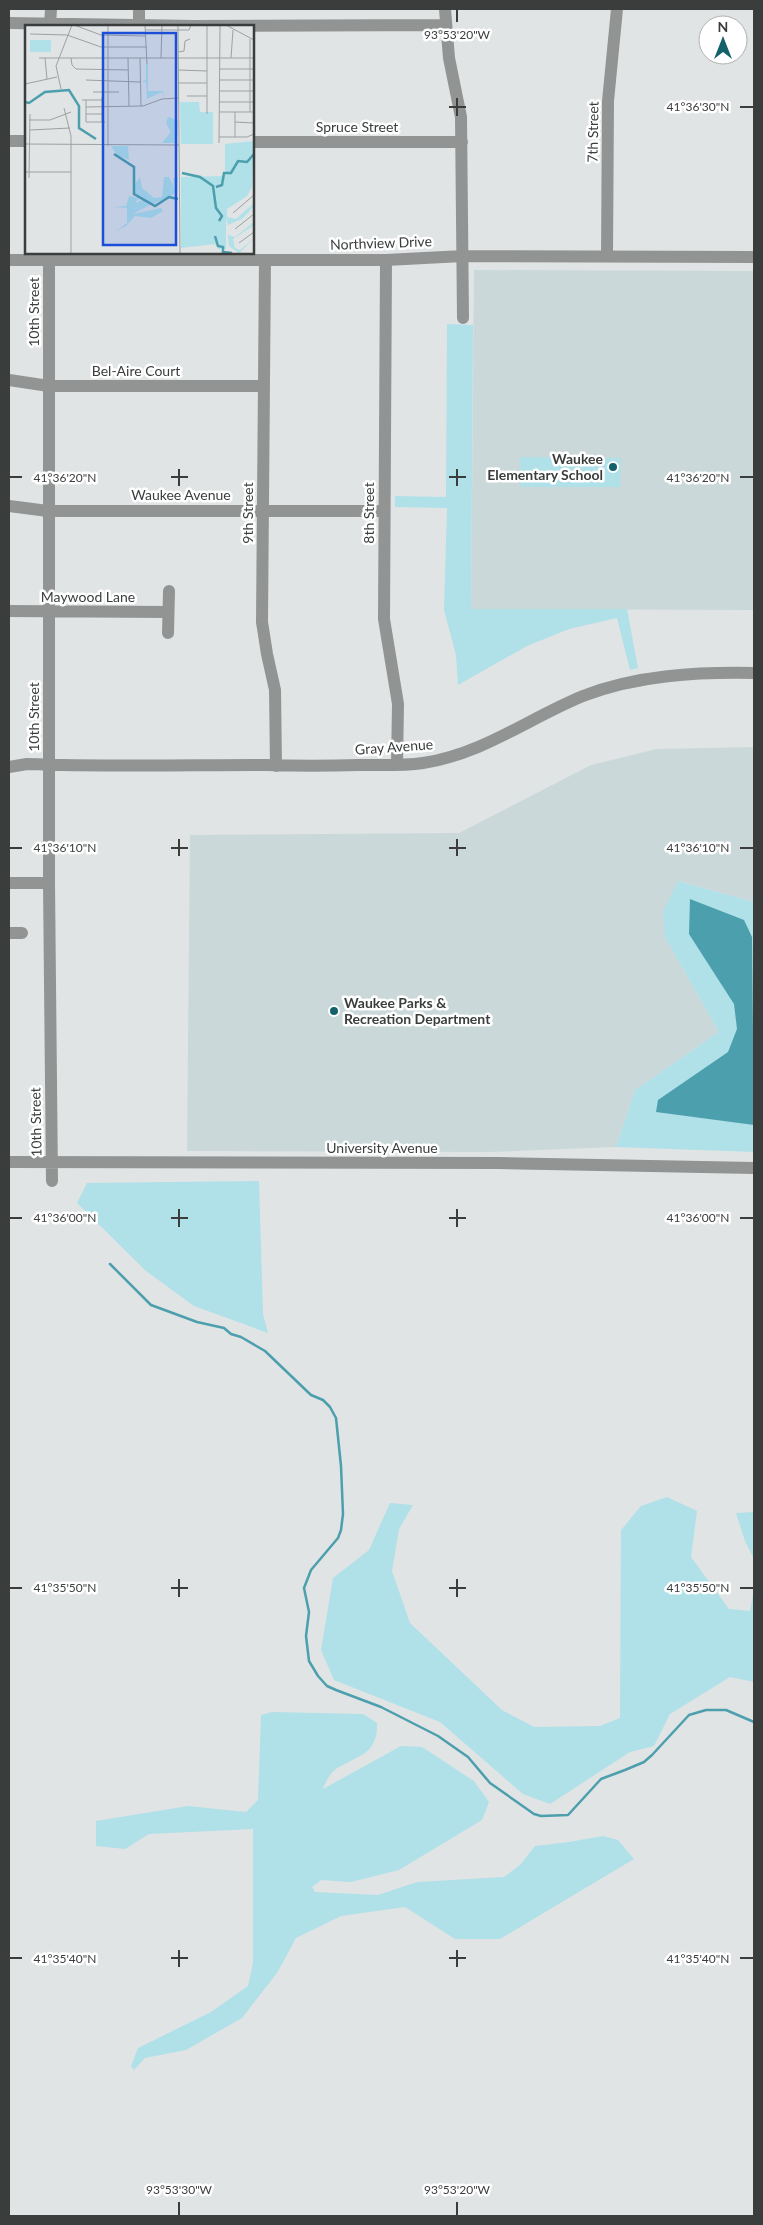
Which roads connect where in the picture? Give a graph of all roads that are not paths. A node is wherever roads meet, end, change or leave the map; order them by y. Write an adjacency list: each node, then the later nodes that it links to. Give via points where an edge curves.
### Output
1 (51, 9): 6 (street)
2 (139, 9): 7 (street)
3 (445, 9): 8 (street)
4 (617, 9): 15 (street, 7th Street, via 608,101)
5 (9, 23): 6 (street)
6 (50, 24): 7 (street)
7 (139, 24): 8 (street)
8 (445, 25): 12 (street, via 448,58 461,117)
9 (9, 141): 10 (street)
10 (25, 141)
11 (254, 142): 12 (street, Spruce Street)
12 (462, 142): 14 (street)
13 (49, 256): 17 (street, Northview Drive); 18 (street, Northview Drive); 22 (street, 10th Street)
14 (463, 256): 15 (street, Northview Drive); 19 (street, Northview Drive); 20 (street)
15 (607, 256): 16 (street, Northview Drive)
16 (754, 257)
17 (9, 260)
18 (265, 260): 19 (street, Northview Drive); 23 (street, 9th Street)
19 (386, 260): 26 (street, 8th Street)
20 (463, 318)
21 (9, 380): 22 (street, Bel-Aire Court)
22 (49, 386): 23 (street, Bel-Aire Court); 27 (street, 10th Street)
23 (264, 386): 25 (street, 9th Street)
24 (9, 506): 27 (street, Waukee Avenue)
25 (263, 510): 26 (street, Waukee Avenue); 27 (street, Waukee Avenue); 36 (street, 9th Street, via 262,622 275,690)
26 (383, 510): 35 (street, 8th Street, via 384,619 398,704)
27 (48, 511): 30 (street, 10th Street)
28 (169, 591): 31 (street)
29 (9, 612): 30 (street, Maywood Lane)
30 (49, 612): 31 (street, Maywood Lane); 34 (street, 10th Street)
31 (168, 612): 32 (street)
32 (168, 633)
33 (754, 673): 35 (street, Gray Avenue, via 670,676 620,685 584,696 488,744 448,758)
34 (49, 765): 36 (street, Gray Avenue); 37 (street, Gray Avenue); 39 (street, 10th Street)
35 (397, 765): 36 (street, Gray Avenue)
36 (276, 766)
37 (9, 767)
38 (9, 883): 39 (street)
39 (49, 883): 43 (street, 10th Street)
40 (9, 933): 41 (street)
41 (22, 933)
42 (9, 1162): 43 (street, University Avenue)
43 (52, 1162): 44 (street, University Avenue, via 500,1163); 45 (street, 10th Street)
44 (754, 1168)
45 (52, 1180)

